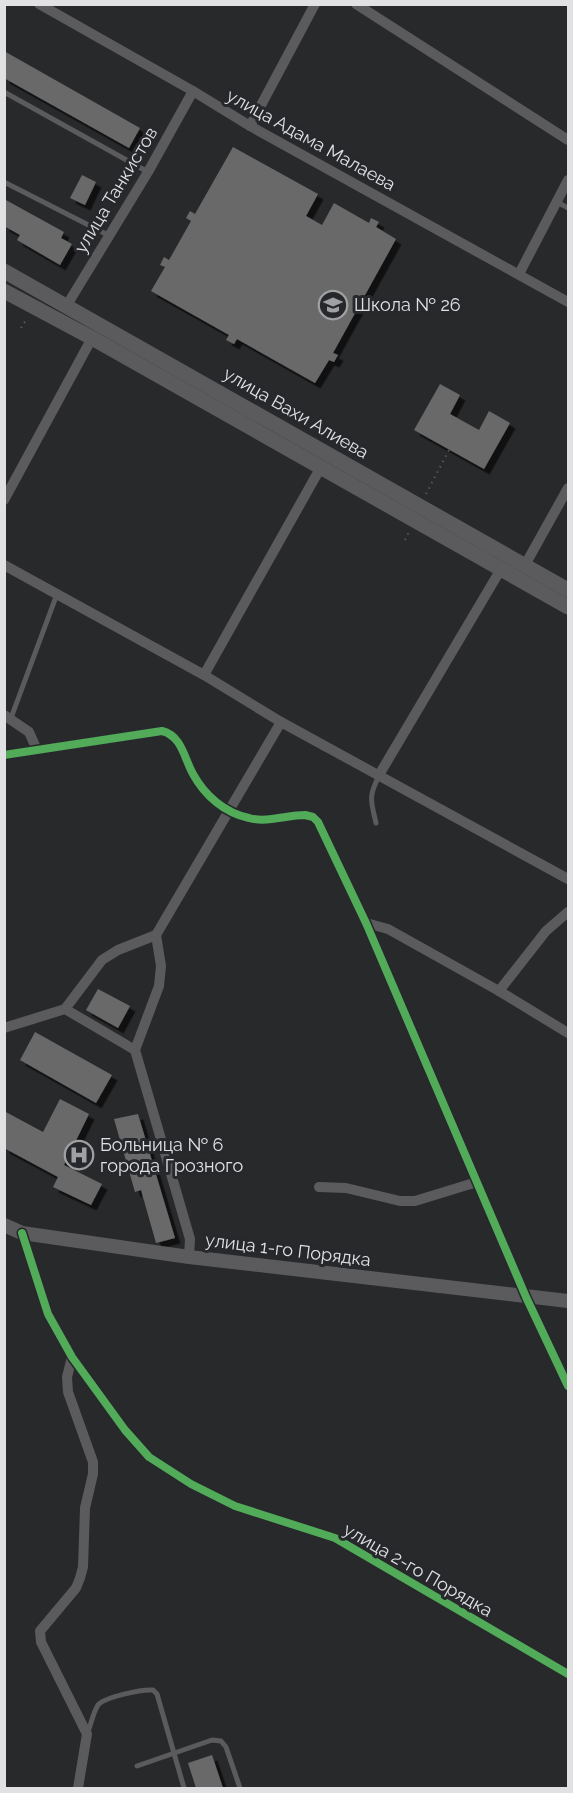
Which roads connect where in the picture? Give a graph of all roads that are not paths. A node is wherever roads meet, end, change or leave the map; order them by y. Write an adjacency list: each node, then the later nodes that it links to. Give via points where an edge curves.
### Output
1 (39, 4): 4 (street, улица Адама Малаева)
2 (315, 4): 6 (street)
3 (356, 4): 7 (street)
4 (193, 91): 6 (street, улица Адама Малаева); 8 (street, улица Танкистов)
5 (4, 92): 8 (lane)
6 (250, 126): 15 (street, улица Адама Малаева)
7 (568, 140)
8 (148, 172): 13 (street, улица Танкистов)
9 (568, 180): 11 (street)
10 (4, 182): 13 (lane)
11 (557, 202): 12 (lane); 15 (street)
12 (568, 208)
13 (110, 236): 18 (street, улица Танкистов)
14 (4, 270): 18 (main road, улица Вахи Алиева)
15 (519, 274): 17 (street, улица Адама Малаева)
16 (4, 291): 19 (main road, улица Вахи Алиева)
17 (568, 302)
18 (67, 305): 24 (main road, улица Вахи Алиева)
19 (92, 338): 20 (main road, улица Вахи Алиева); 22 (street)
20 (321, 467): 25 (main road, улица Вахи Алиева); 29 (street)
21 (568, 489): 24 (street)
22 (4, 500)
23 (4, 565): 27 (street)
24 (525, 566): 26 (main road, улица Вахи Алиева)
25 (501, 568): 28 (main road, улица Вахи Алиева); 34 (street)
26 (568, 590)
27 (57, 594): 29 (street); 30 (lane)
28 (568, 606)
29 (204, 675): 31 (street)
30 (8, 717): 32 (street, via 28,732)
31 (281, 722): 34 (street); 35 (street)
32 (37, 750): 33 (street); 35 (street, via 170,733 177,739 193,775)
33 (4, 755)
34 (379, 776): 36 (lane, via 371,791); 37 (street)
35 (227, 811): 39 (street, via 251,819 313,817); 40 (street)
36 (376, 823)
37 (568, 879)
38 (568, 912): 41 (street, via 546,931)
39 (366, 923): 41 (street, via 388,929); 46 (street)
40 (156, 935): 42 (street, via 102,960); 45 (street, via 161,966 159,986)
41 (499, 991): 44 (street)
42 (65, 1009): 43 (street); 45 (street)
43 (4, 1028)
44 (568, 1033)
45 (135, 1050): 50 (street, via 190,1239)
46 (477, 1182): 47 (street, via 415,1201); 51 (street)
47 (319, 1187)
48 (4, 1225): 49 (street, улица 1-го Порядка)
49 (22, 1233): 50 (street, улица 1-го Порядка); 53 (street, улица 2-го Порядка, via 48,1314)
50 (189, 1257): 51 (street, улица 1-го Порядка)
51 (526, 1297): 52 (street, улица 1-го Порядка); 54 (street)
52 (568, 1301)
53 (72, 1357): 55 (street, улица 2-го Порядка, via 149,1457 191,1485 235,1506 335,1538); 56 (street, via 68,1392 93,1462 85,1508 83,1567 76,1588 40,1631 41,1642)
54 (568, 1386)
55 (568, 1674)
56 (87, 1734): 57 (lane, via 99,1703 153,1690); 59 (street)
57 (174, 1753): 58 (lane); 60 (lane); 61 (lane, via 212,1740 221,1741)
58 (137, 1766)
59 (78, 1788)
60 (184, 1788)
61 (240, 1788)

